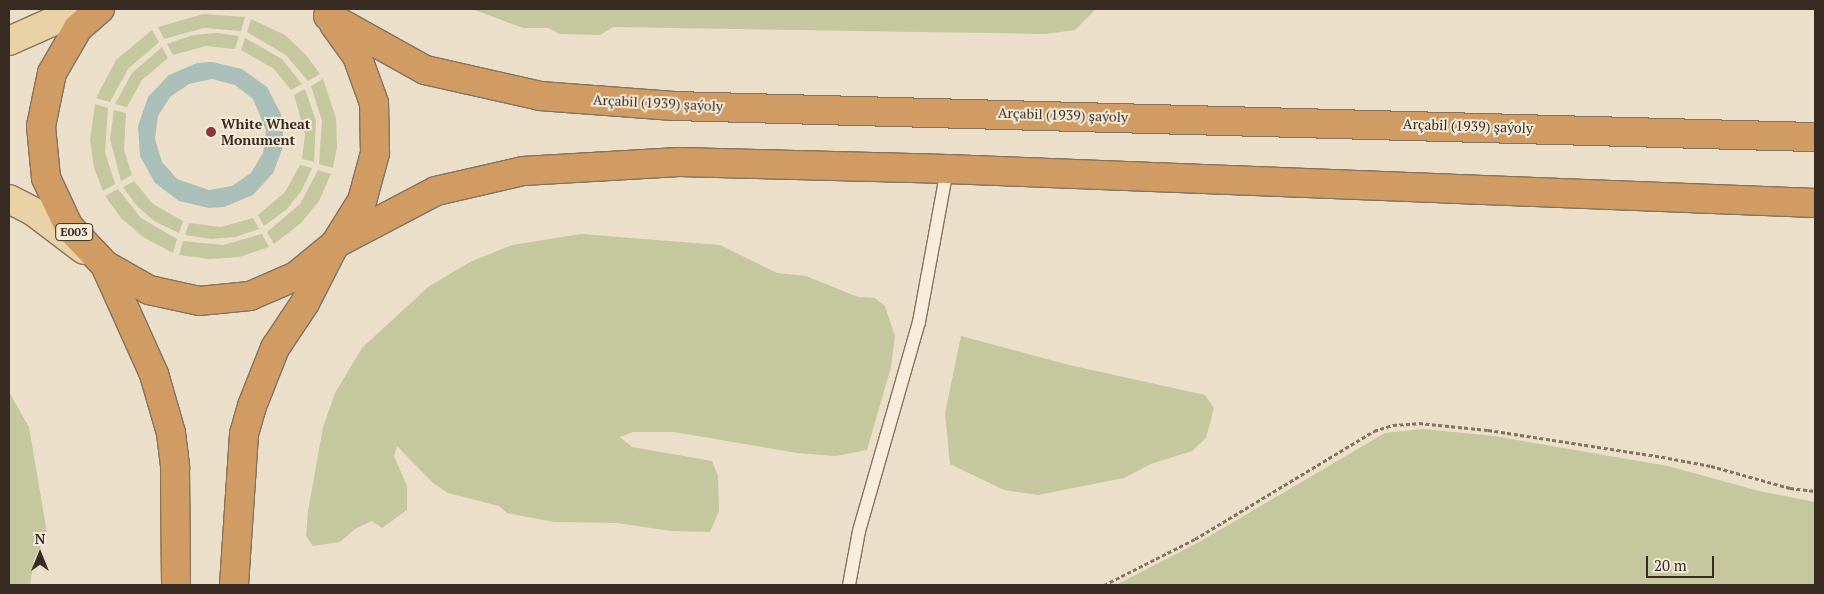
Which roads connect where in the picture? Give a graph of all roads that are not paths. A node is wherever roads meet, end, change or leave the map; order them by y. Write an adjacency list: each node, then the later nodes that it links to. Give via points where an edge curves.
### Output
1 (81, 9): 4 (main road)
2 (100, 9): 10 (highway, E003, via 78,28 52,74 41,126 46,178 65,219)
3 (324, 11): 5 (highway, Arçabil (1939) şaýoly, via 425,70 540,96 674,106); 9 (highway, E003, via 358,56 374,113 375,153 362,201)
4 (9, 41)
5 (1815, 137)
6 (947, 168): 8 (highway); 9 (highway, via 679,162 523,171 436,191); 13 (lane, via 919,322 859,531)
7 (9, 199): 10 (main road, via 34,212)
8 (1815, 203)
9 (335, 244): 10 (highway, E003, via 289,280 250,296 199,301 149,290); 12 (highway, via 305,303 275,348 252,406 240,468)
10 (105, 266): 11 (highway, via 154,374 169,426 175,468)
11 (176, 585)
12 (234, 585)
13 (849, 585)

